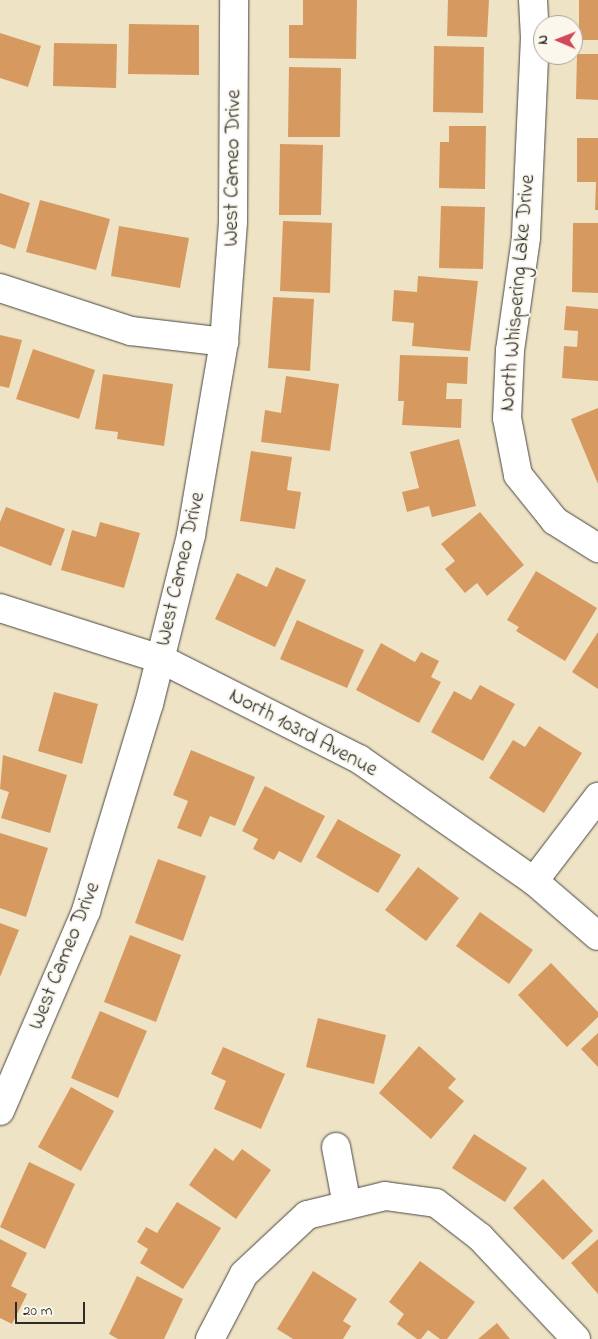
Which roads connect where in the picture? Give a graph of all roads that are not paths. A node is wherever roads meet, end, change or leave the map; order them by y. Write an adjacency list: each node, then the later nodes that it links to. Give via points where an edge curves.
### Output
1 (234, 0): 4 (street, West Cameo Drive, via 234,221)
2 (533, 0): 5 (street, North Whispering Lake Drive, via 536,37 526,238 510,350 507,418 518,475 556,521)
3 (0, 288): 4 (street, via 131,331)
4 (224, 342): 7 (street, West Cameo Drive, via 193,526)
5 (598, 548)
6 (0, 608): 7 (street, North 103rd Avenue)
7 (161, 659): 9 (street, North 103rd Avenue, via 359,759); 11 (street, West Cameo Drive, via 86,911)
8 (598, 797): 9 (street)
9 (534, 881): 10 (street, North 103rd Avenue)
10 (598, 936)
11 (0, 1111)
12 (336, 1147): 13 (street)
13 (347, 1206): 14 (street, via 307,1215 244,1274); 15 (street, via 385,1196 436,1203 480,1237)
14 (210, 1339)
15 (576, 1339)

